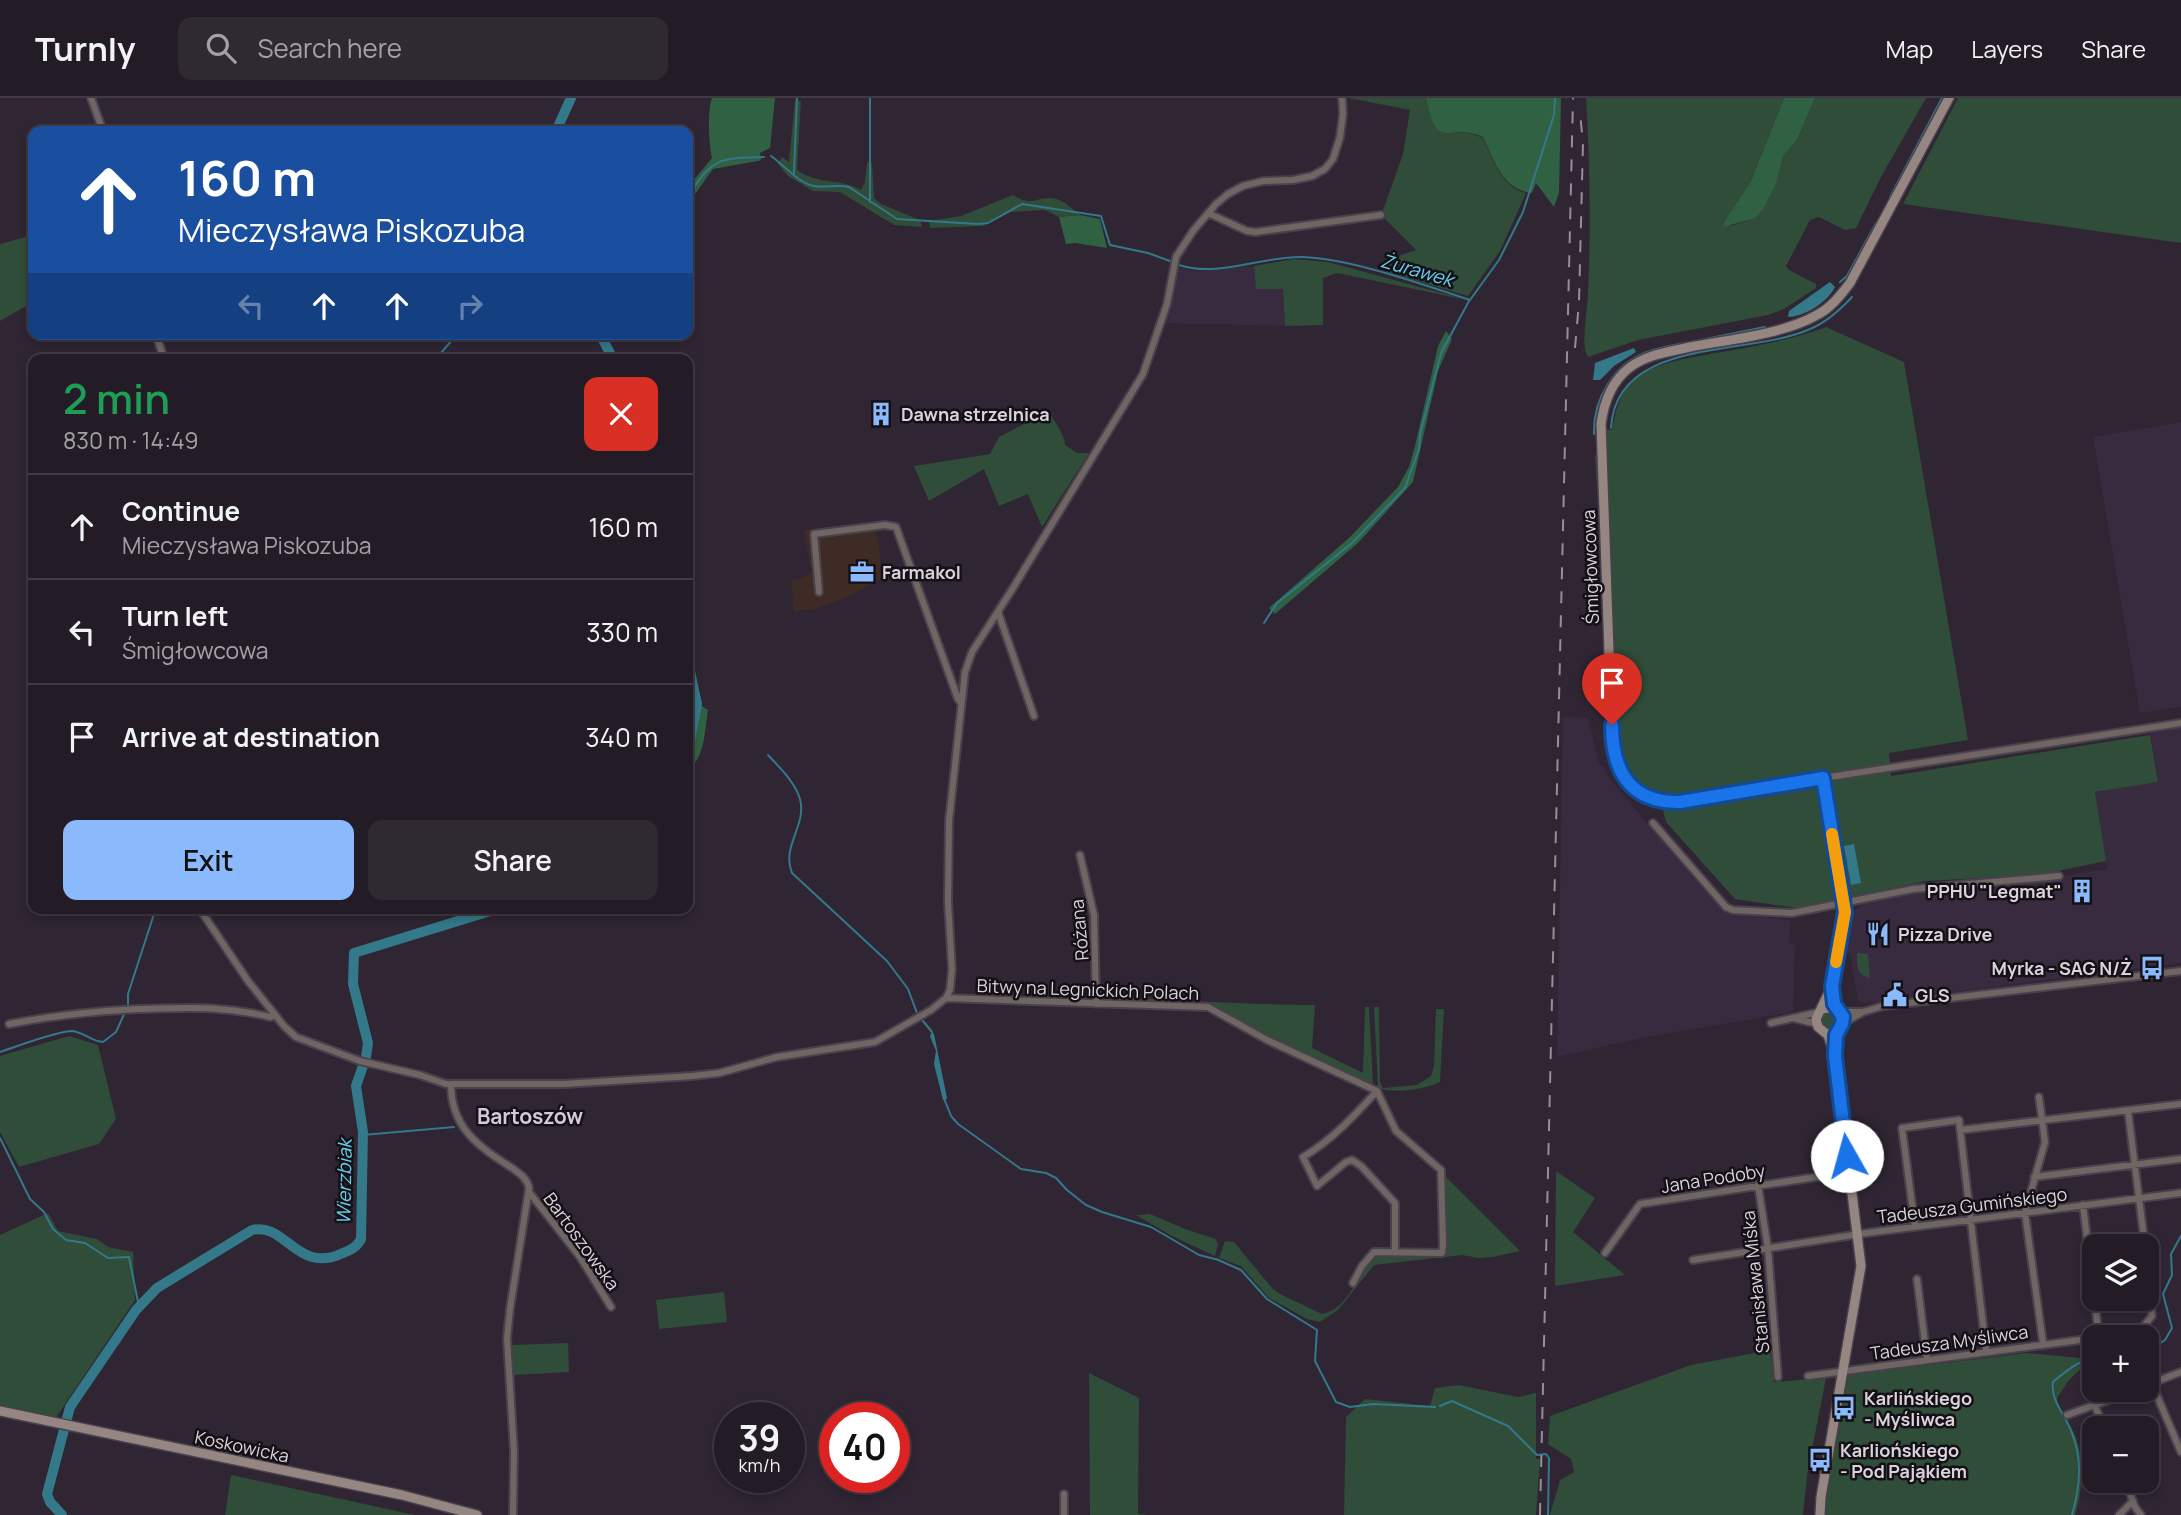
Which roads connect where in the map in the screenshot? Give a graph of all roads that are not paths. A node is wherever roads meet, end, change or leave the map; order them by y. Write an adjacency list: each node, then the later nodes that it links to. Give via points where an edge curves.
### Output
1 (91, 98): 4 (street)
2 (1342, 98): 5 (street, via 1340,137 1325,169 1293,180 1243,186)
3 (1949, 98): 12 (street, Śmigłowcowa, via 1850,283 1832,305 1797,325 1641,361 1614,385 1602,414 1612,738 1615,761 1623,775 1634,789 1662,802)
4 (101, 126)
5 (1208, 213): 6 (street, via 1256,232); 8 (street, via 1176,257 1167,304 1143,374)
6 (1381, 215)
7 (819, 592): 9 (street, via 814,534 896,527)
8 (998, 611): 9 (street, via 968,660); 10 (street)
9 (961, 703): 20 (street, via 948,821 952,969)
10 (1034, 716)
11 (2181, 723): 12 (street, Śmigłowcowa)
12 (1823, 778): 16 (street)
13 (1653, 823): 16 (street, via 1729,908 1792,913)
14 (1080, 855): 21 (street, Różana, via 1094,915)
15 (2059, 876): 16 (street, via 1913,889)
16 (1844, 903): 19 (street)
17 (203, 914): 25 (street)
18 (2181, 971): 24 (street)
19 (1832, 986): 22 (street); 23 (street)
20 (946, 998): 21 (street, Bitwy na Legnickich Polach); 33 (street, via 875,1042 777,1057 719,1073 564,1084)
21 (1096, 1004): 34 (street, Bitwy na Legnickich Polach, via 1208,1007)
22 (1821, 1010): 23 (street, via 1830,1006); 26 (street); 29 (street)
23 (1838, 1010): 24 (street); 30 (street)
24 (1863, 1012): 30 (street)
25 (275, 1015): 28 (street, via 161,1007); 33 (street, via 302,1040 370,1064)
26 (1797, 1018): 27 (street); 29 (street)
27 (1771, 1023)
28 (9, 1024)
29 (1817, 1024): 31 (street)
30 (1840, 1027): 31 (street); 32 (street)
31 (1825, 1032): 32 (street)
32 (1835, 1056): 42 (street)
33 (451, 1084): 45 (street, Bartoszowska, via 453,1108 464,1130 522,1175)
34 (1377, 1091): 55 (street, via 1396,1131 1441,1170 1442,1253); 55 (street, via 1347,1124 1303,1157 1317,1186 1346,1162 1362,1166 1395,1203)
35 (2039, 1097): 38 (street)
36 (2181, 1104): 37 (street)
37 (2129, 1111): 38 (street); 41 (street)
38 (2042, 1121): 39 (street); 43 (street, via 2045,1142)
39 (1960, 1130): 50 (street); 51 (street, via 1959,1120 1902,1128)
40 (2181, 1159): 41 (street)
41 (2136, 1164): 43 (street); 47 (street)
42 (1849, 1172): 44 (street, Jana Podoby); 52 (street)
43 (2034, 1177): 49 (street)
44 (1758, 1185): 54 (street, Stanisława Miśka); 56 (street, Jana Podoby, via 1640,1204)
45 (529, 1192): 60 (street, Bartoszowska, via 580,1257); 82 (street, via 507,1338)
46 (2181, 1193): 47 (street, Tadeusza Gumińskiego)
47 (2140, 1198): 48 (street, Tadeusza Gumińskiego); 53 (street)
48 (2083, 1205): 49 (street, Tadeusza Gumińskiego); 61 (street)
49 (2025, 1213): 50 (street, Tadeusza Gumińskiego); 63 (street)
50 (1970, 1220): 51 (street, Tadeusza Gumińskiego); 64 (street)
51 (1915, 1227): 52 (street, Tadeusza Gumińskiego)
52 (1857, 1234): 54 (street, Tadeusza Gumińskiego); 66 (street, via 1861,1273)
53 (2144, 1234)
54 (1768, 1249): 57 (street, Tadeusza Gumińskiego); 69 (street, Stanisława Miśka)
55 (1395, 1251): 59 (street, via 1374,1252)
56 (1605, 1253)
57 (1693, 1260)
58 (1917, 1279): 65 (street)
59 (1353, 1283)
60 (611, 1307)
61 (2097, 1325)
62 (2082, 1339): 63 (street, Tadeusza Myśliwca)
63 (2043, 1343): 64 (street, Tadeusza Myśliwca)
64 (1986, 1350): 65 (street, Tadeusza Myśliwca)
65 (1927, 1359): 66 (street, Tadeusza Myśliwca)
66 (1843, 1370): 68 (street, Tadeusza Myśliwca); 84 (street)
67 (2181, 1372): 70 (street)
68 (1808, 1376)
69 (1778, 1377)
70 (2159, 1380)
71 (2105, 1402): 73 (street)
72 (2157, 1402): 77 (street)
73 (2095, 1406): 75 (street); 76 (street)
74 (0, 1411): 81 (street, Koskowicka, via 402,1495)
75 (2067, 1415)
76 (2099, 1416)
77 (2181, 1452)
78 (2130, 1493): 80 (street)
79 (1064, 1494): 83 (street)
80 (2133, 1501): 85 (street); 86 (street)
81 (477, 1515)
82 (513, 1515)
83 (1064, 1515)
84 (1820, 1515)
85 (2119, 1515)
86 (2141, 1515)

